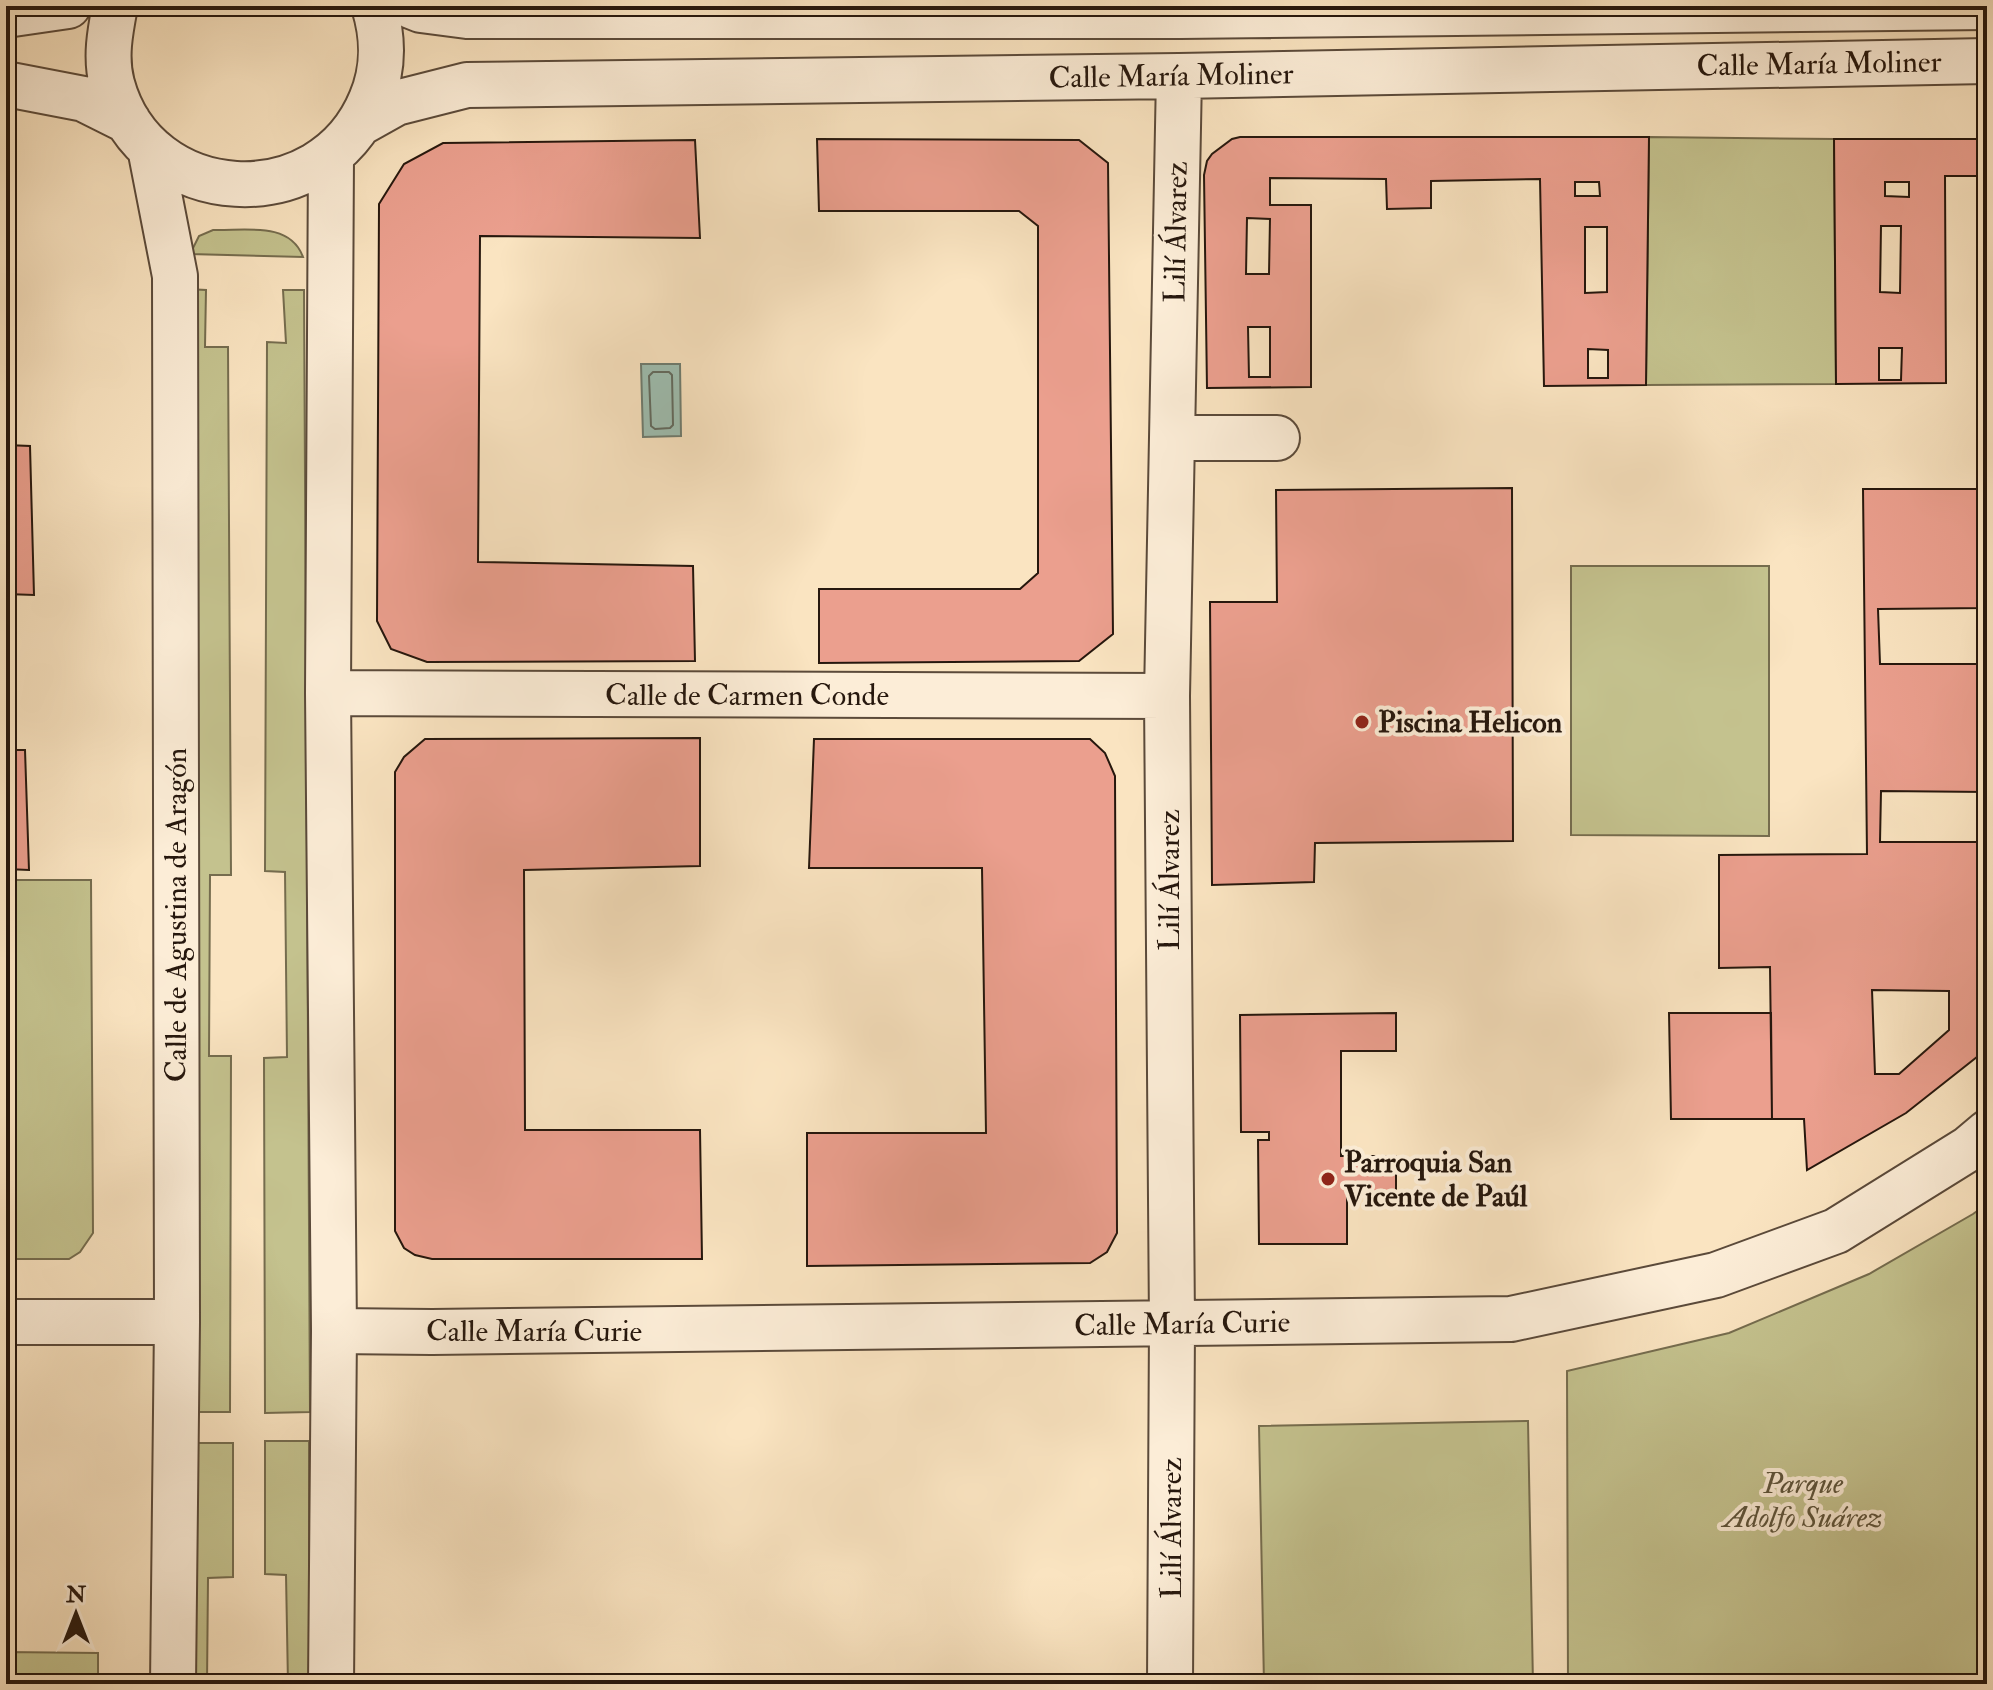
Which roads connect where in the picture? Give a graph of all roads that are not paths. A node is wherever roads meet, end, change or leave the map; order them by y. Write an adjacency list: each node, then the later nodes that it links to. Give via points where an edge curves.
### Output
1 (68, 6): 7 (street)
2 (115, 6): 12 (street, Calle de Agustina de Aragón, via 108,44 112,84)
3 (374, 6): 11 (street, via 382,33 380,79)
4 (411, 6): 6 (street, Calle María Moliner, via 467,16)
5 (1987, 7): 6 (street, Calle María Moliner)
6 (1180, 11)
7 (6, 15)
8 (1987, 61): 9 (street, Calle María Moliner)
9 (1179, 76): 11 (street, Calle María Moliner, via 467,85 396,103); 14 (street, Lilí Álvarez)
10 (6, 84): 12 (street, via 84,99)
11 (362, 122): 13 (street)
12 (139, 134): 13 (street, via 182,171 220,183 259,185 297,176); 20 (street, Calle de Agustina de Aragón, via 175,276)
13 (331, 156): 16 (street)
14 (1172, 438): 15 (street); 17 (street, Lilí Álvarez)
15 (1277, 438)
16 (328, 693): 17 (street, Calle de Carmen Conde); 22 (street)
17 (1167, 696): 21 (street, Lilí Álvarez)
18 (1987, 1133): 21 (street, Calle María Curie, via 1836,1231 1716,1275 1511,1319)
19 (6, 1322): 20 (street)
20 (177, 1322): 23 (street, Calle de Agustina de Aragón)
21 (1172, 1324): 22 (street, Calle María Curie); 25 (street, Lilí Álvarez)
22 (334, 1331): 24 (street)
23 (173, 1684)
24 (331, 1684)
25 (1170, 1684)

